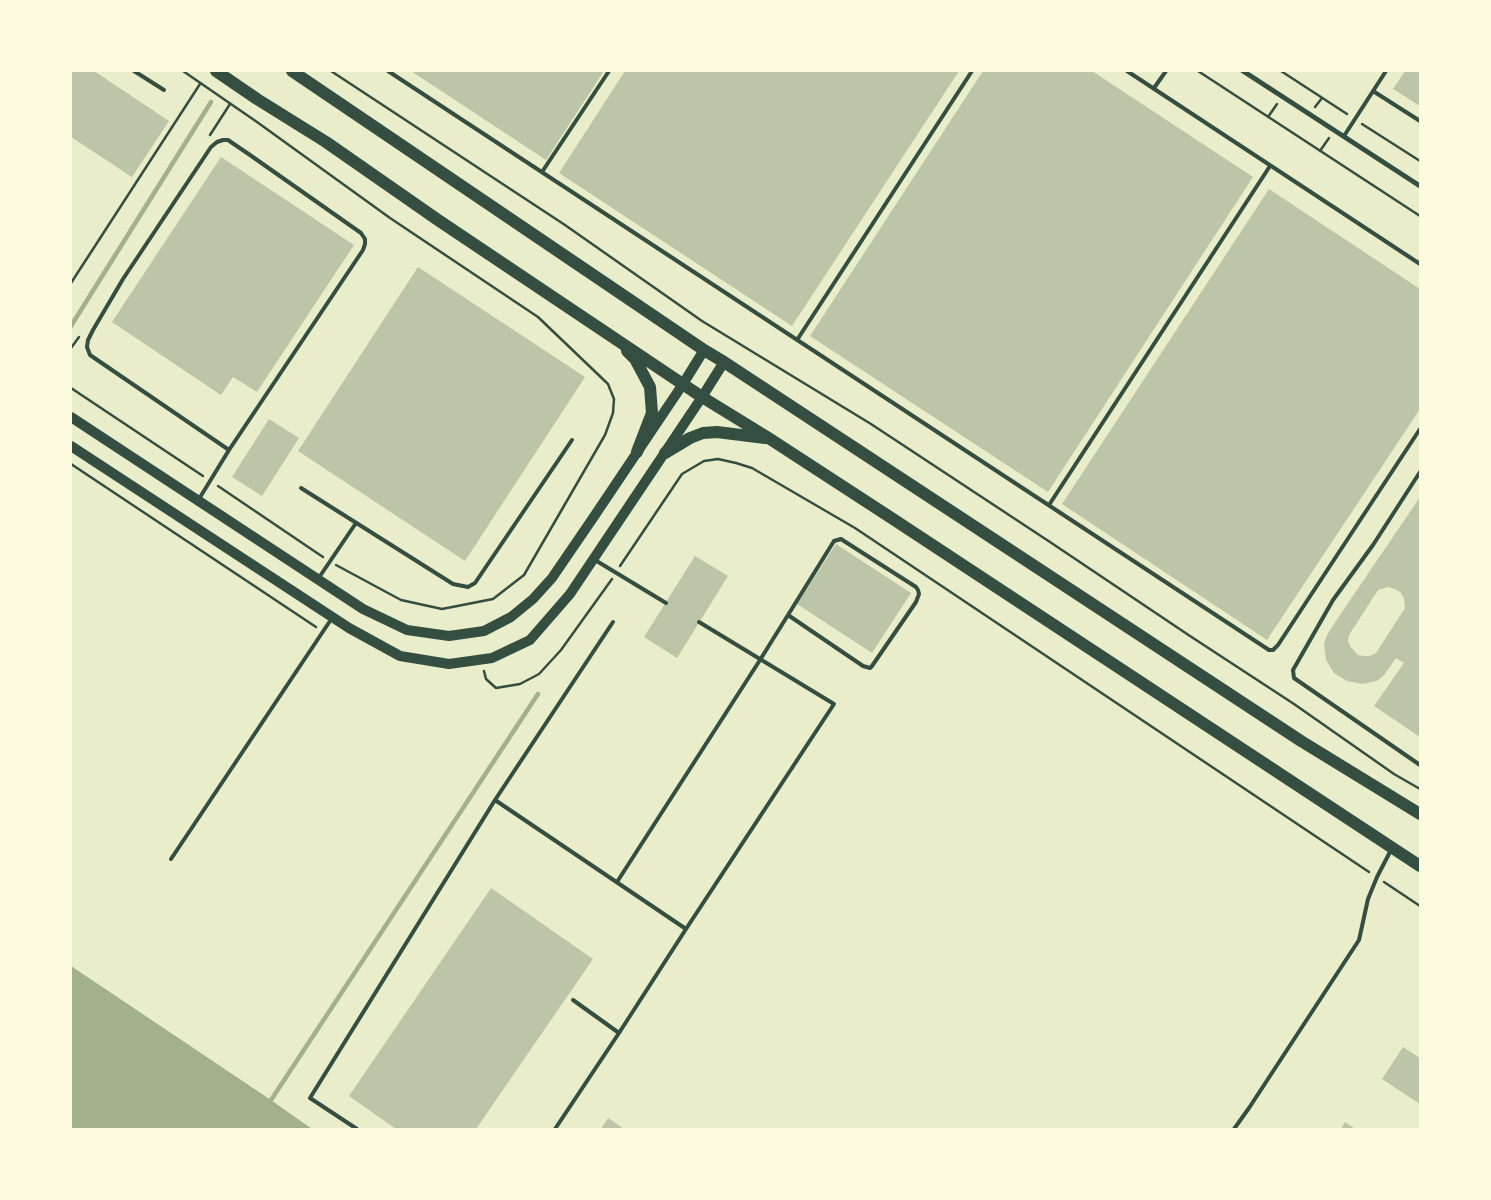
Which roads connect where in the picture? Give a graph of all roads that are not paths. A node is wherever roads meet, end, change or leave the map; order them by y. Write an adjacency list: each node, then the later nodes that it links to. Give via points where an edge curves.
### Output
1 (134, 71): 12 (lane)
2 (216, 71): 20 (main road)
3 (292, 71): 22 (main road)
4 (388, 71): 17 (lane)
5 (609, 71): 17 (lane)
6 (972, 71): 21 (lane)
7 (1166, 71): 11 (lane)
8 (1244, 71): 15 (street)
9 (1386, 71): 13 (lane)
10 (1130, 72): 11 (lane)
11 (1154, 88): 16 (lane)
12 (164, 90)
13 (1373, 91): 14 (lane); 15 (lane)
14 (1420, 121)
15 (1344, 136): 18 (street)
16 (1270, 166): 19 (lane); 37 (lane)
17 (542, 172): 21 (lane)
18 (1420, 186)
19 (1420, 264)
20 (616, 339): 24 (main road); 32 (main road, via 635,359 650,387 652,413)
21 (797, 340): 37 (lane)
22 (704, 350): 23 (main road); 24 (main road)
23 (724, 362): 25 (main road); 49 (main road, via 1301,741)
24 (683, 384): 25 (main road); 32 (main road)
25 (702, 397): 28 (main road); 33 (main road)
26 (71, 417): 36 (main road)
27 (1420, 429): 37 (lane, via 1273,650)
28 (770, 439): 33 (main road, via 703,433); 50 (main road)
29 (572, 440): 38 (lane, via 475,583 468,587 453,584)
30 (71, 446): 43 (main road)
31 (229, 450): 31 (lane, via 363,250 365,239 361,233 228,140 211,147 118,288 87,347 90,355); 36 (lane)
32 (637, 452): 40 (main road, via 552,578 511,617 484,631 449,636 407,630 363,609)
33 (665, 453): 39 (main road)
34 (1420, 472): 47 (lane, via 1373,546 1333,600 1293,670 1294,678)
35 (301, 488): 38 (lane)
36 (198, 501): 40 (main road)
37 (1048, 505)
38 (356, 523): 40 (lane)
39 (593, 559): 41 (lane); 43 (main road, via 570,594 530,640 492,658 449,664 400,656)
40 (318, 579)
41 (666, 603)
42 (788, 615): 42 (lane, via 870,668 919,594 916,587 841,539 834,541); 46 (lane)
43 (332, 618): 51 (lane)
44 (613, 622): 48 (lane)
45 (699, 622): 46 (lane)
46 (760, 660): 53 (lane); 54 (lane, via 834,704)
47 (1420, 765)
48 (495, 800): 53 (lane); 57 (lane, via 310,1098)
49 (1420, 814)
50 (1392, 848): 52 (main road); 59 (lane, via 1368,899 1359,940)
51 (171, 859)
52 (1420, 866)
53 (617, 882): 54 (lane)
54 (686, 929): 56 (lane)
55 (573, 1000): 56 (lane)
56 (620, 1033): 58 (lane)
57 (357, 1129)
58 (555, 1129)
59 (1234, 1129)

